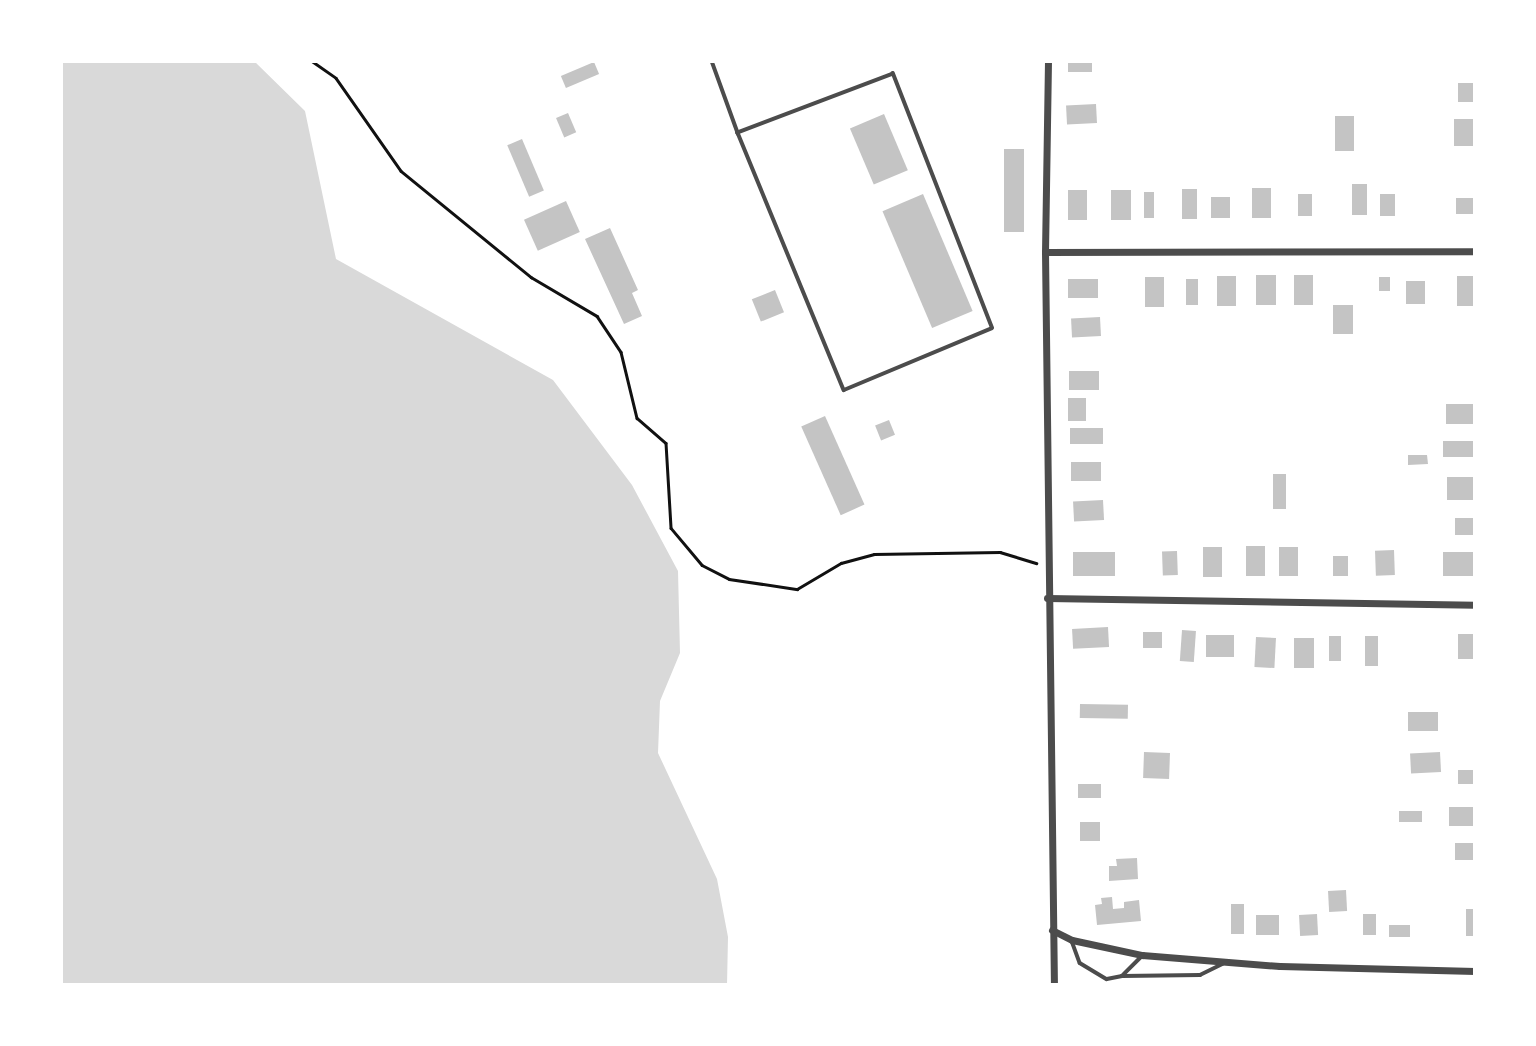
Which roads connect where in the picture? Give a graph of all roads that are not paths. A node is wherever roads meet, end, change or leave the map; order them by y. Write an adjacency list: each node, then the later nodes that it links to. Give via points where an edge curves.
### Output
1 (712, 61): 3 (lane)
2 (1048, 61): 5 (street)
3 (738, 133): 3 (lane, via 844,390 992,328 893,74)
4 (1475, 251): 5 (street)
5 (1045, 252): 6 (street)
6 (1048, 598): 7 (street); 8 (street)
7 (1475, 605)
8 (1052, 929): 9 (street); 14 (street)
9 (1072, 940): 10 (street); 13 (lane, via 1080,963 1093,974 1107,979)
10 (1142, 955): 11 (street); 13 (lane)
11 (1228, 962): 12 (street); 13 (lane, via 1200,975)
12 (1475, 971)
13 (1122, 976)
14 (1054, 985)

